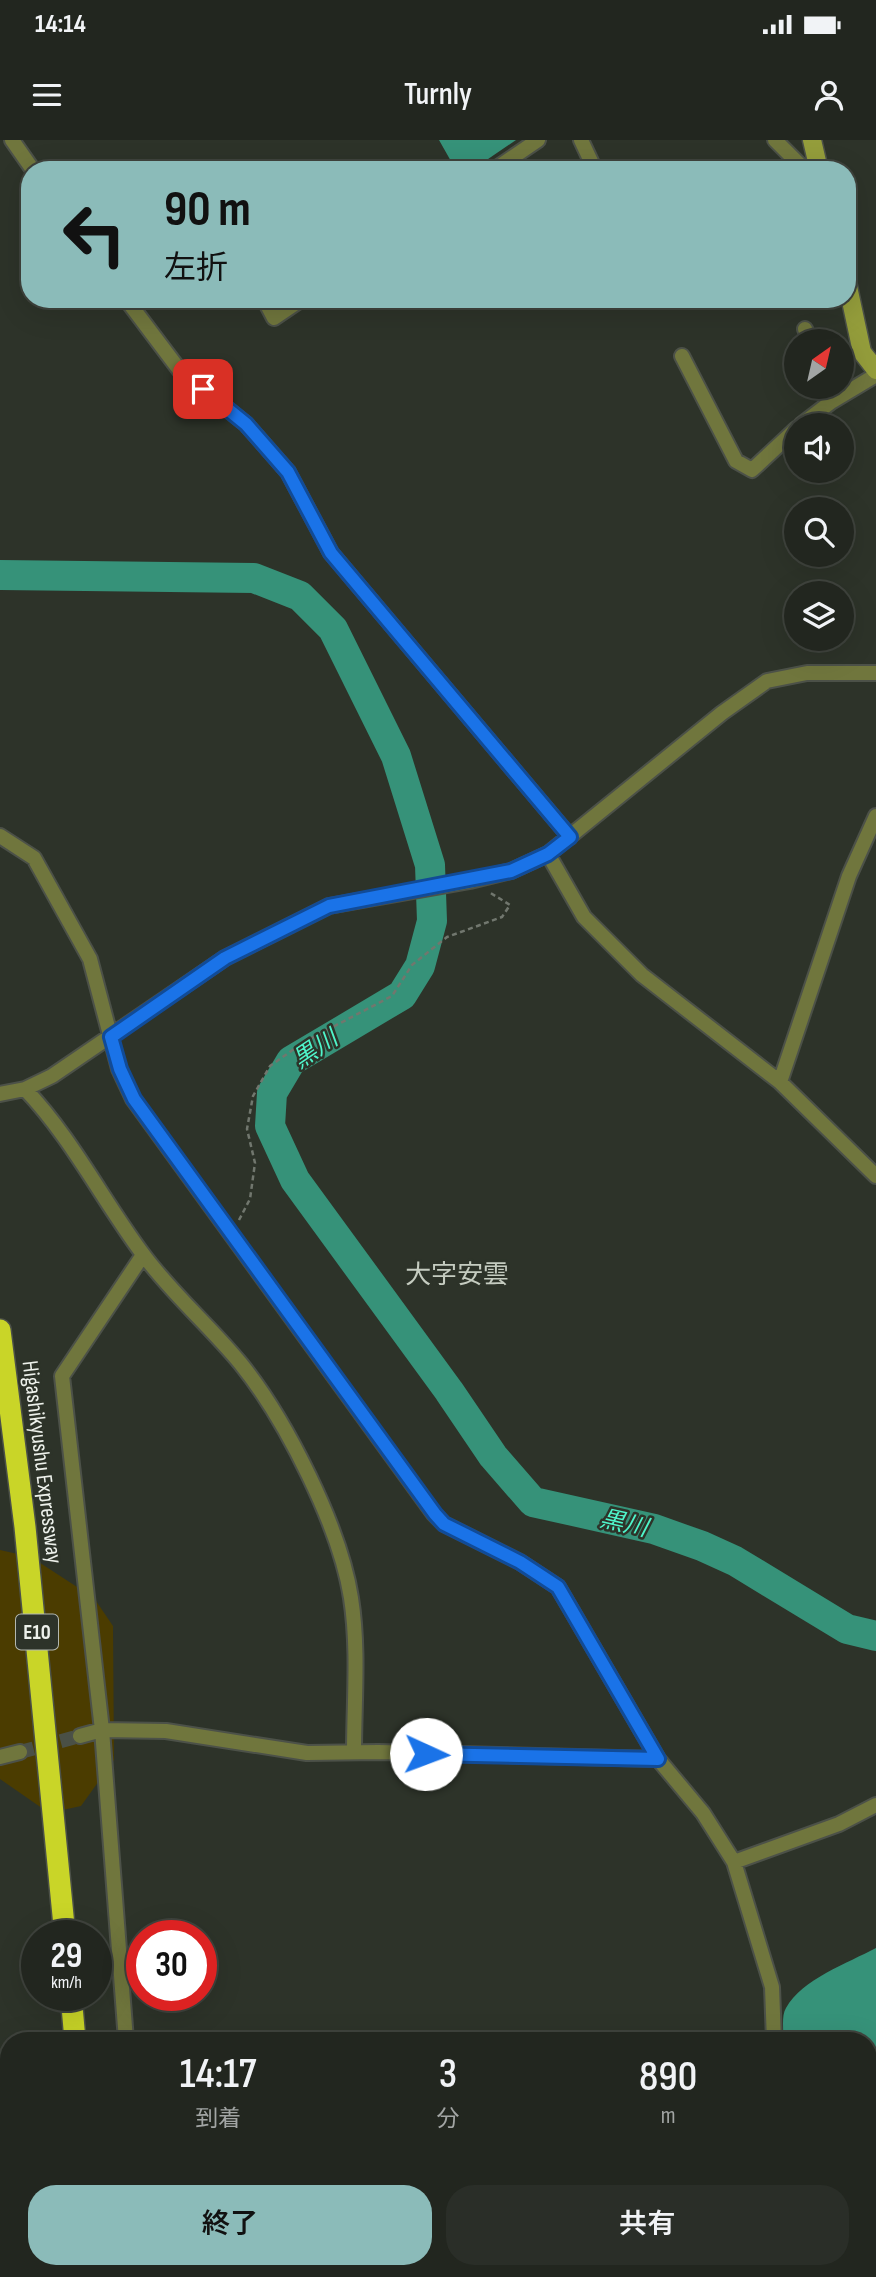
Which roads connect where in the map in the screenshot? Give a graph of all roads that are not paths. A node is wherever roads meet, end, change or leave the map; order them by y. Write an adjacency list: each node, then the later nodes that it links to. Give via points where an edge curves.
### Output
1 (12, 140): 6 (street)
2 (538, 140): 7 (street)
3 (580, 140): 8 (street)
4 (775, 140): 9 (street)
5 (812, 140): 10 (main road)
6 (27, 161)
7 (507, 161)
8 (590, 161)
9 (796, 161)
10 (818, 161)
11 (133, 308): 24 (street, via 181,372 246,424 288,472 331,553)
12 (269, 308): 13 (street, via 274,318)
13 (289, 308)
14 (853, 308): 16 (main road, via 862,352)
15 (682, 356): 20 (street, via 737,461 752,470)
16 (876, 373): 18 (street)
17 (830, 399): 18 (street)
18 (831, 402): 19 (street)
19 (817, 413)
20 (784, 440)
21 (876, 673): 24 (street, via 807,673 767,681)
22 (876, 817): 27 (street, via 849,876)
23 (0, 836): 26 (street, via 34,858 90,959)
24 (570, 837): 25 (street)
25 (548, 854): 26 (street, via 511,871 470,881 329,906 225,958); 27 (street, via 584,917 642,975)
26 (111, 1037): 28 (street); 38 (street, via 134,1099 435,1514 444,1524 520,1562 558,1587)
27 (780, 1082): 30 (street)
28 (25, 1089): 29 (street); 31 (street, via 47,1112)
29 (0, 1094)
30 (876, 1176)
31 (143, 1255): 33 (street, via 62,1376); 36 (street, via 241,1364 280,1422 307,1474 351,1597)
32 (0, 1330): 41 (highway, Higashikyushu Expressway / E10, via 25,1527)
33 (102, 1730): 34 (street); 36 (street, via 166,1731 307,1753); 44 (street)
34 (80, 1736)
35 (20, 1752): 37 (street)
36 (354, 1752): 38 (street)
37 (0, 1757)
38 (658, 1759): 40 (street, via 703,1814)
39 (876, 1805): 40 (street, via 839,1824)
40 (734, 1863): 45 (street, via 772,1987)
41 (63, 1920)
42 (72, 2011): 43 (highway)
43 (74, 2032)
44 (125, 2032)
45 (774, 2032)

